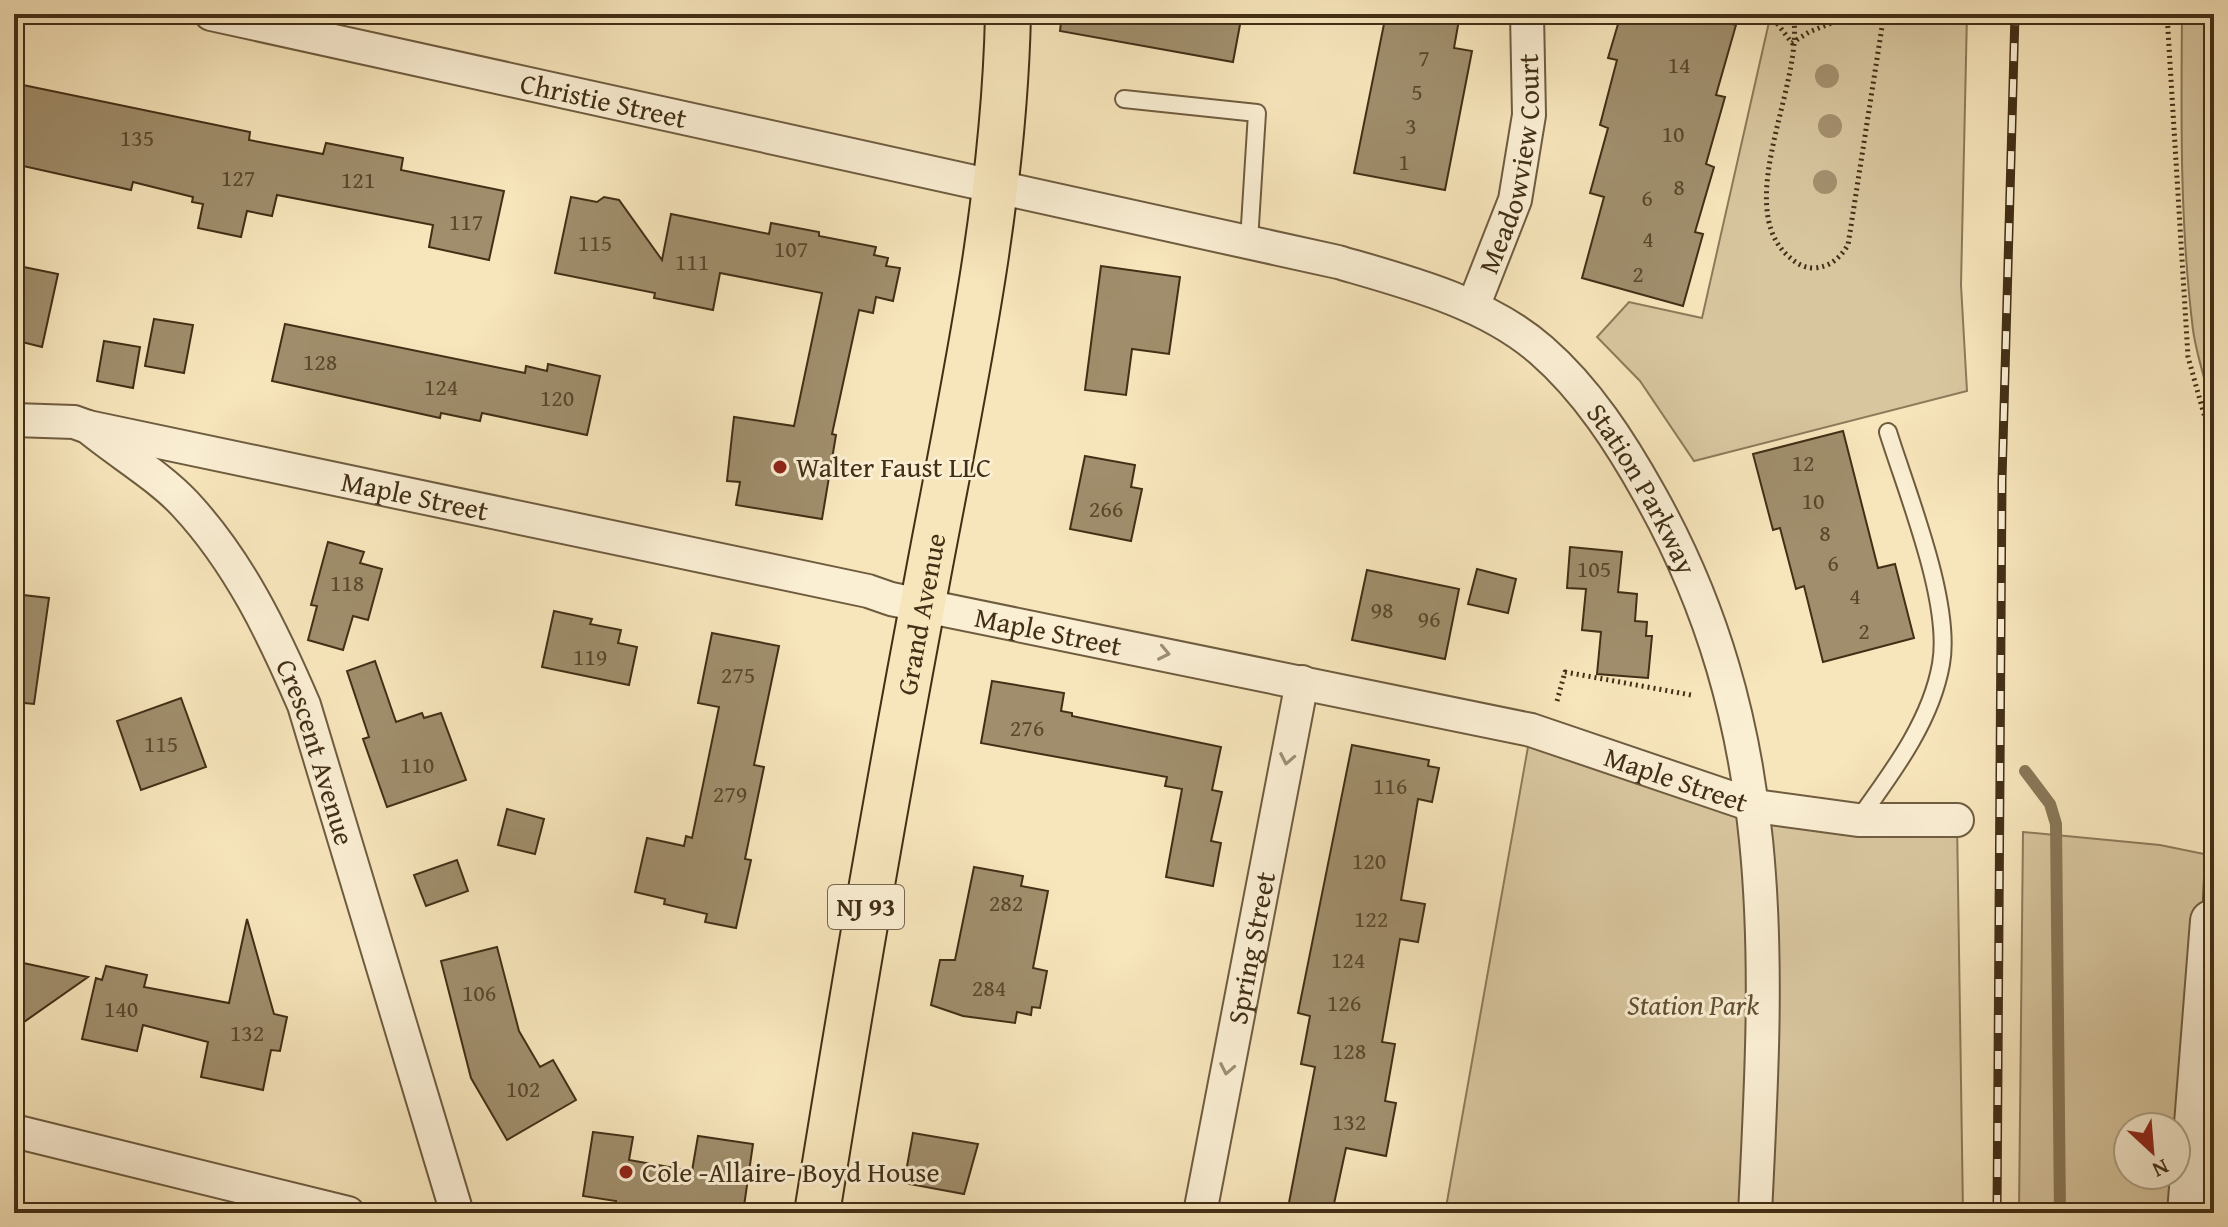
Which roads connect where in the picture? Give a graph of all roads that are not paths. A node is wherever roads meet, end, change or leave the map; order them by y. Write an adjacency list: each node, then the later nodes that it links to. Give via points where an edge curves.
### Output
1 (211, 14): 5 (street, Christie Street)
2 (1008, 14): 5 (main road, Grand Avenue / NJ 93, via 1007,88)
3 (1527, 14): 7 (street, Meadowview Court, via 1529,115 1515,200)
4 (1124, 99): 6 (lane, via 1257,113)
5 (996, 189): 6 (street, Station Parkway); 11 (main road, Grand Avenue / NJ 93)
6 (1249, 241): 7 (street, Station Parkway, via 1408,283)
7 (1473, 307): 13 (street, Station Parkway, via 1541,349 1595,408 1665,522 1695,588 1734,703)
8 (14, 420): 9 (street, Crescent Avenue)
9 (88, 427): 11 (street, Maple Street); 21 (street, Crescent Avenue, via 183,502 235,567 271,629 304,705)
10 (1888, 432): 14 (lane, via 1932,576 1942,629 1941,664 1919,724)
11 (923, 603): 12 (street, Maple Street, one-way to 12); 22 (main road, Grand Avenue / NJ 93, via 875,855)
12 (1302, 682): 13 (street, Maple Street, via 1531,730); 23 (street, Spring Street, one-way to 23)
13 (1755, 806): 14 (street, Maple Street); 24 (street, Station Parkway, via 1763,951)
14 (1858, 820): 15 (street, Maple Street)
15 (1957, 820)
16 (2214, 858): 17 (lane)
17 (2212, 921): 18 (street)
18 (2207, 1087): 25 (street)
19 (14, 1131): 20 (street)
20 (348, 1213)
21 (457, 1213)
22 (817, 1213)
23 (1200, 1213)
24 (1755, 1213)
25 (2188, 1213)

